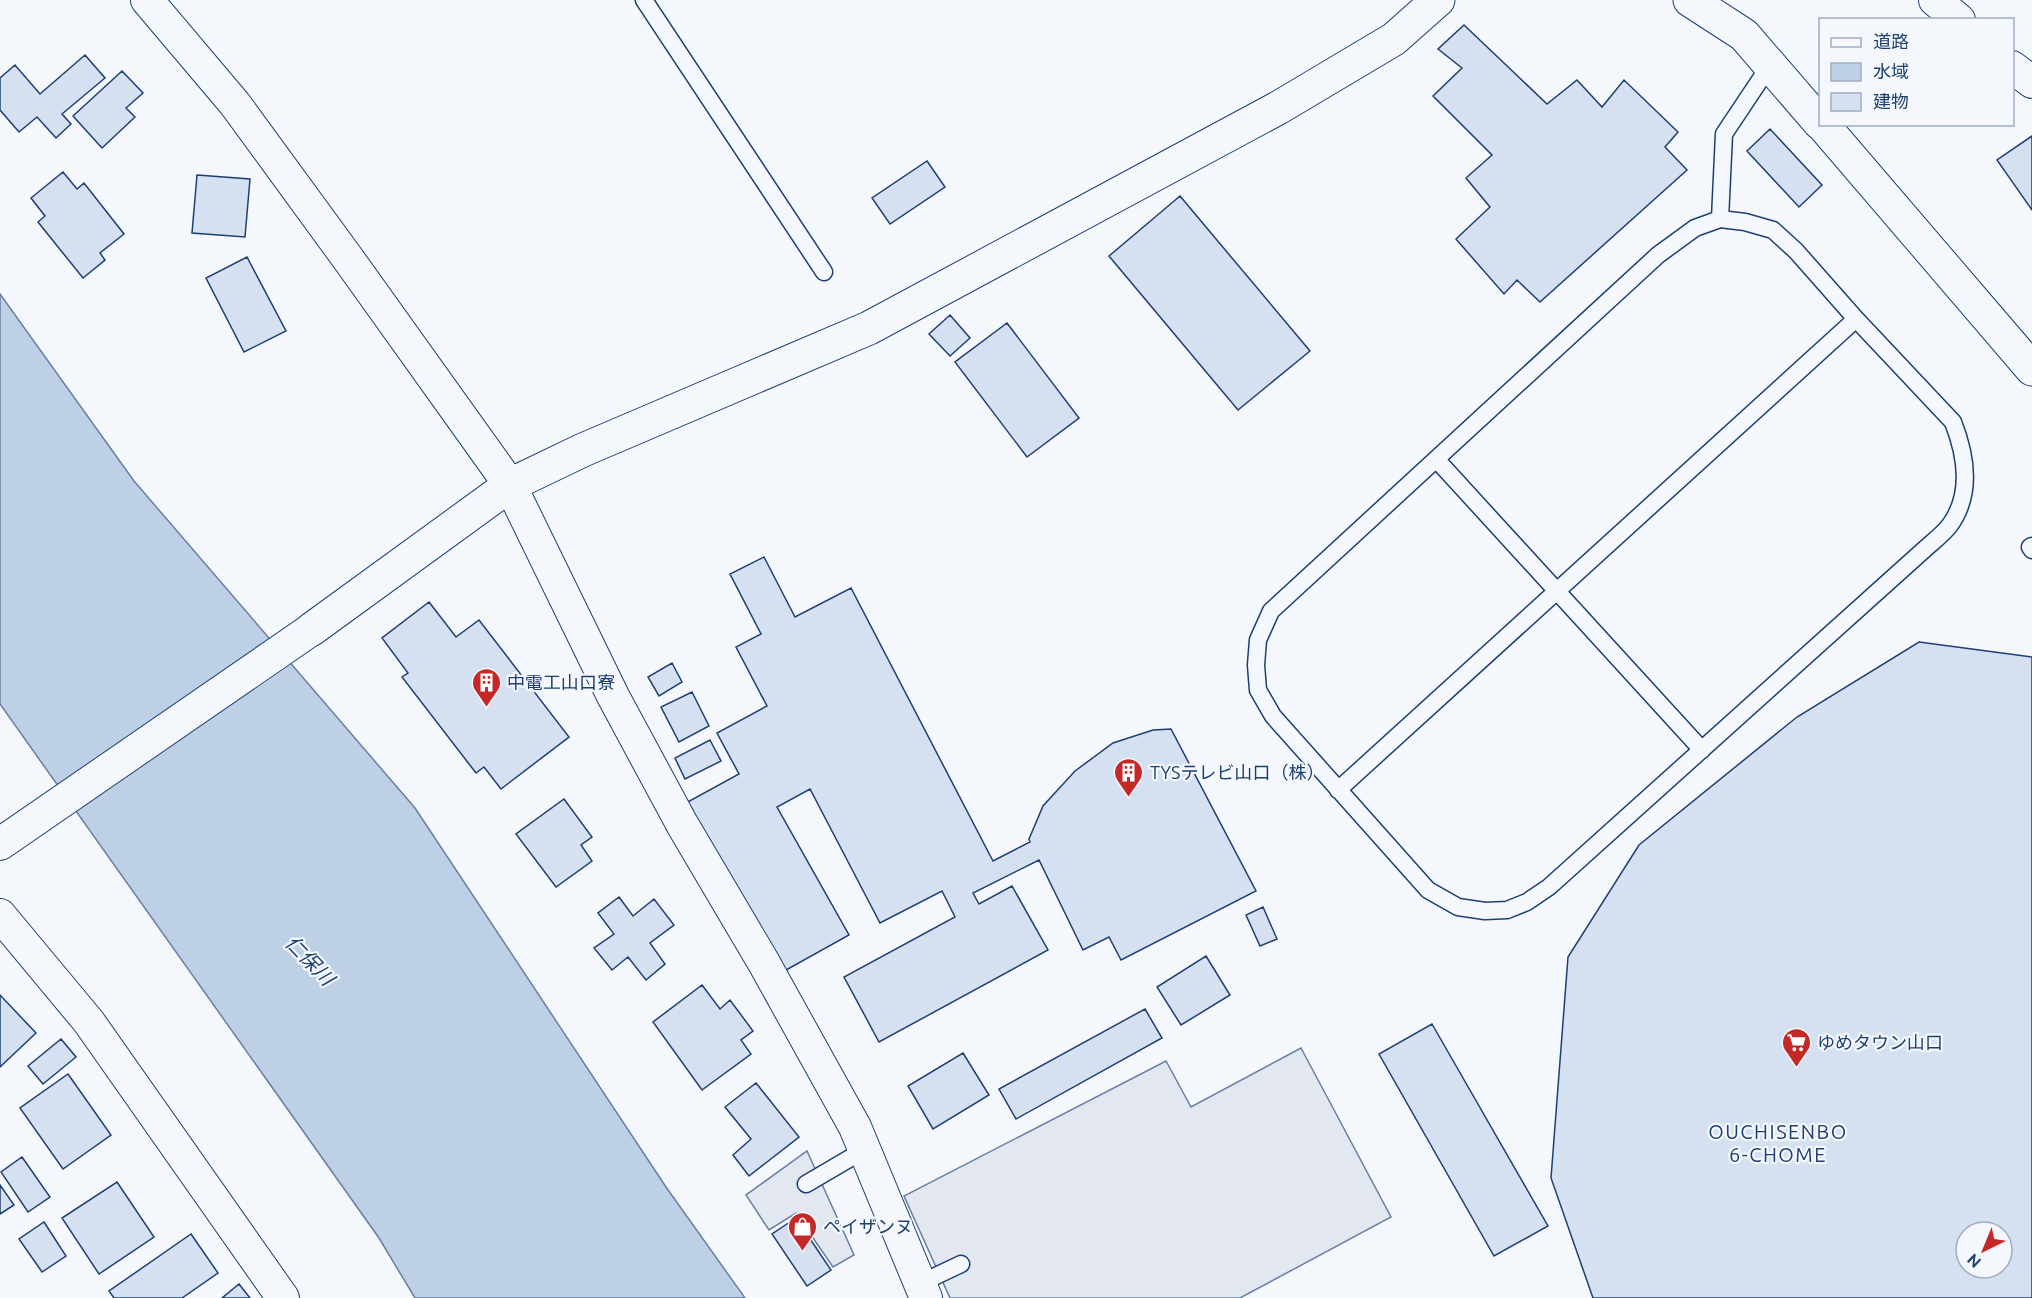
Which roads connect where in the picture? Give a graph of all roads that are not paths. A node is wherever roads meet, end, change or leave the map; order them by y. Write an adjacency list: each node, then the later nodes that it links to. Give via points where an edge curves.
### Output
1 (147, 0): 17 (street, via 235,104)
2 (644, 0): 13 (lane)
3 (1438, 0): 17 (street, via 1394,39 1278,108 869,328)
4 (1690, 0): 7 (street, via 1744,35)
5 (1935, 0): 6 (street)
6 (1957, 18)
7 (1770, 65): 10 (street); 12 (lane, via 1724,134)
8 (2014, 68): 9 (street)
9 (2032, 82)
10 (1819, 122)
11 (1823, 126): 15 (street)
12 (1720, 219): 14 (lane, via 1773,230); 16 (lane, via 1675,241)
13 (824, 272)
14 (1856, 319): 18 (lane); 20 (lane, via 1953,422 1967,481 1962,502 1950,525 1926,548)
15 (2032, 369)
16 (1437, 460): 18 (lane); 21 (lane, via 1271,611 1258,639 1258,690 1273,716)
17 (510, 485): 19 (street); 24 (street, via 682,824 758,953)
18 (1556, 590): 20 (lane); 21 (lane)
19 (312, 628): 22 (street)
20 (1702, 750): 21 (lane, via 1549,886 1507,910 1458,907 1428,890)
21 (1338, 790)
22 (0, 844)
23 (0, 915): 28 (street, via 89,1022)
24 (864, 1150): 25 (lane); 27 (street)
25 (806, 1184)
26 (961, 1264): 27 (lane)
27 (924, 1290)
28 (283, 1298)

